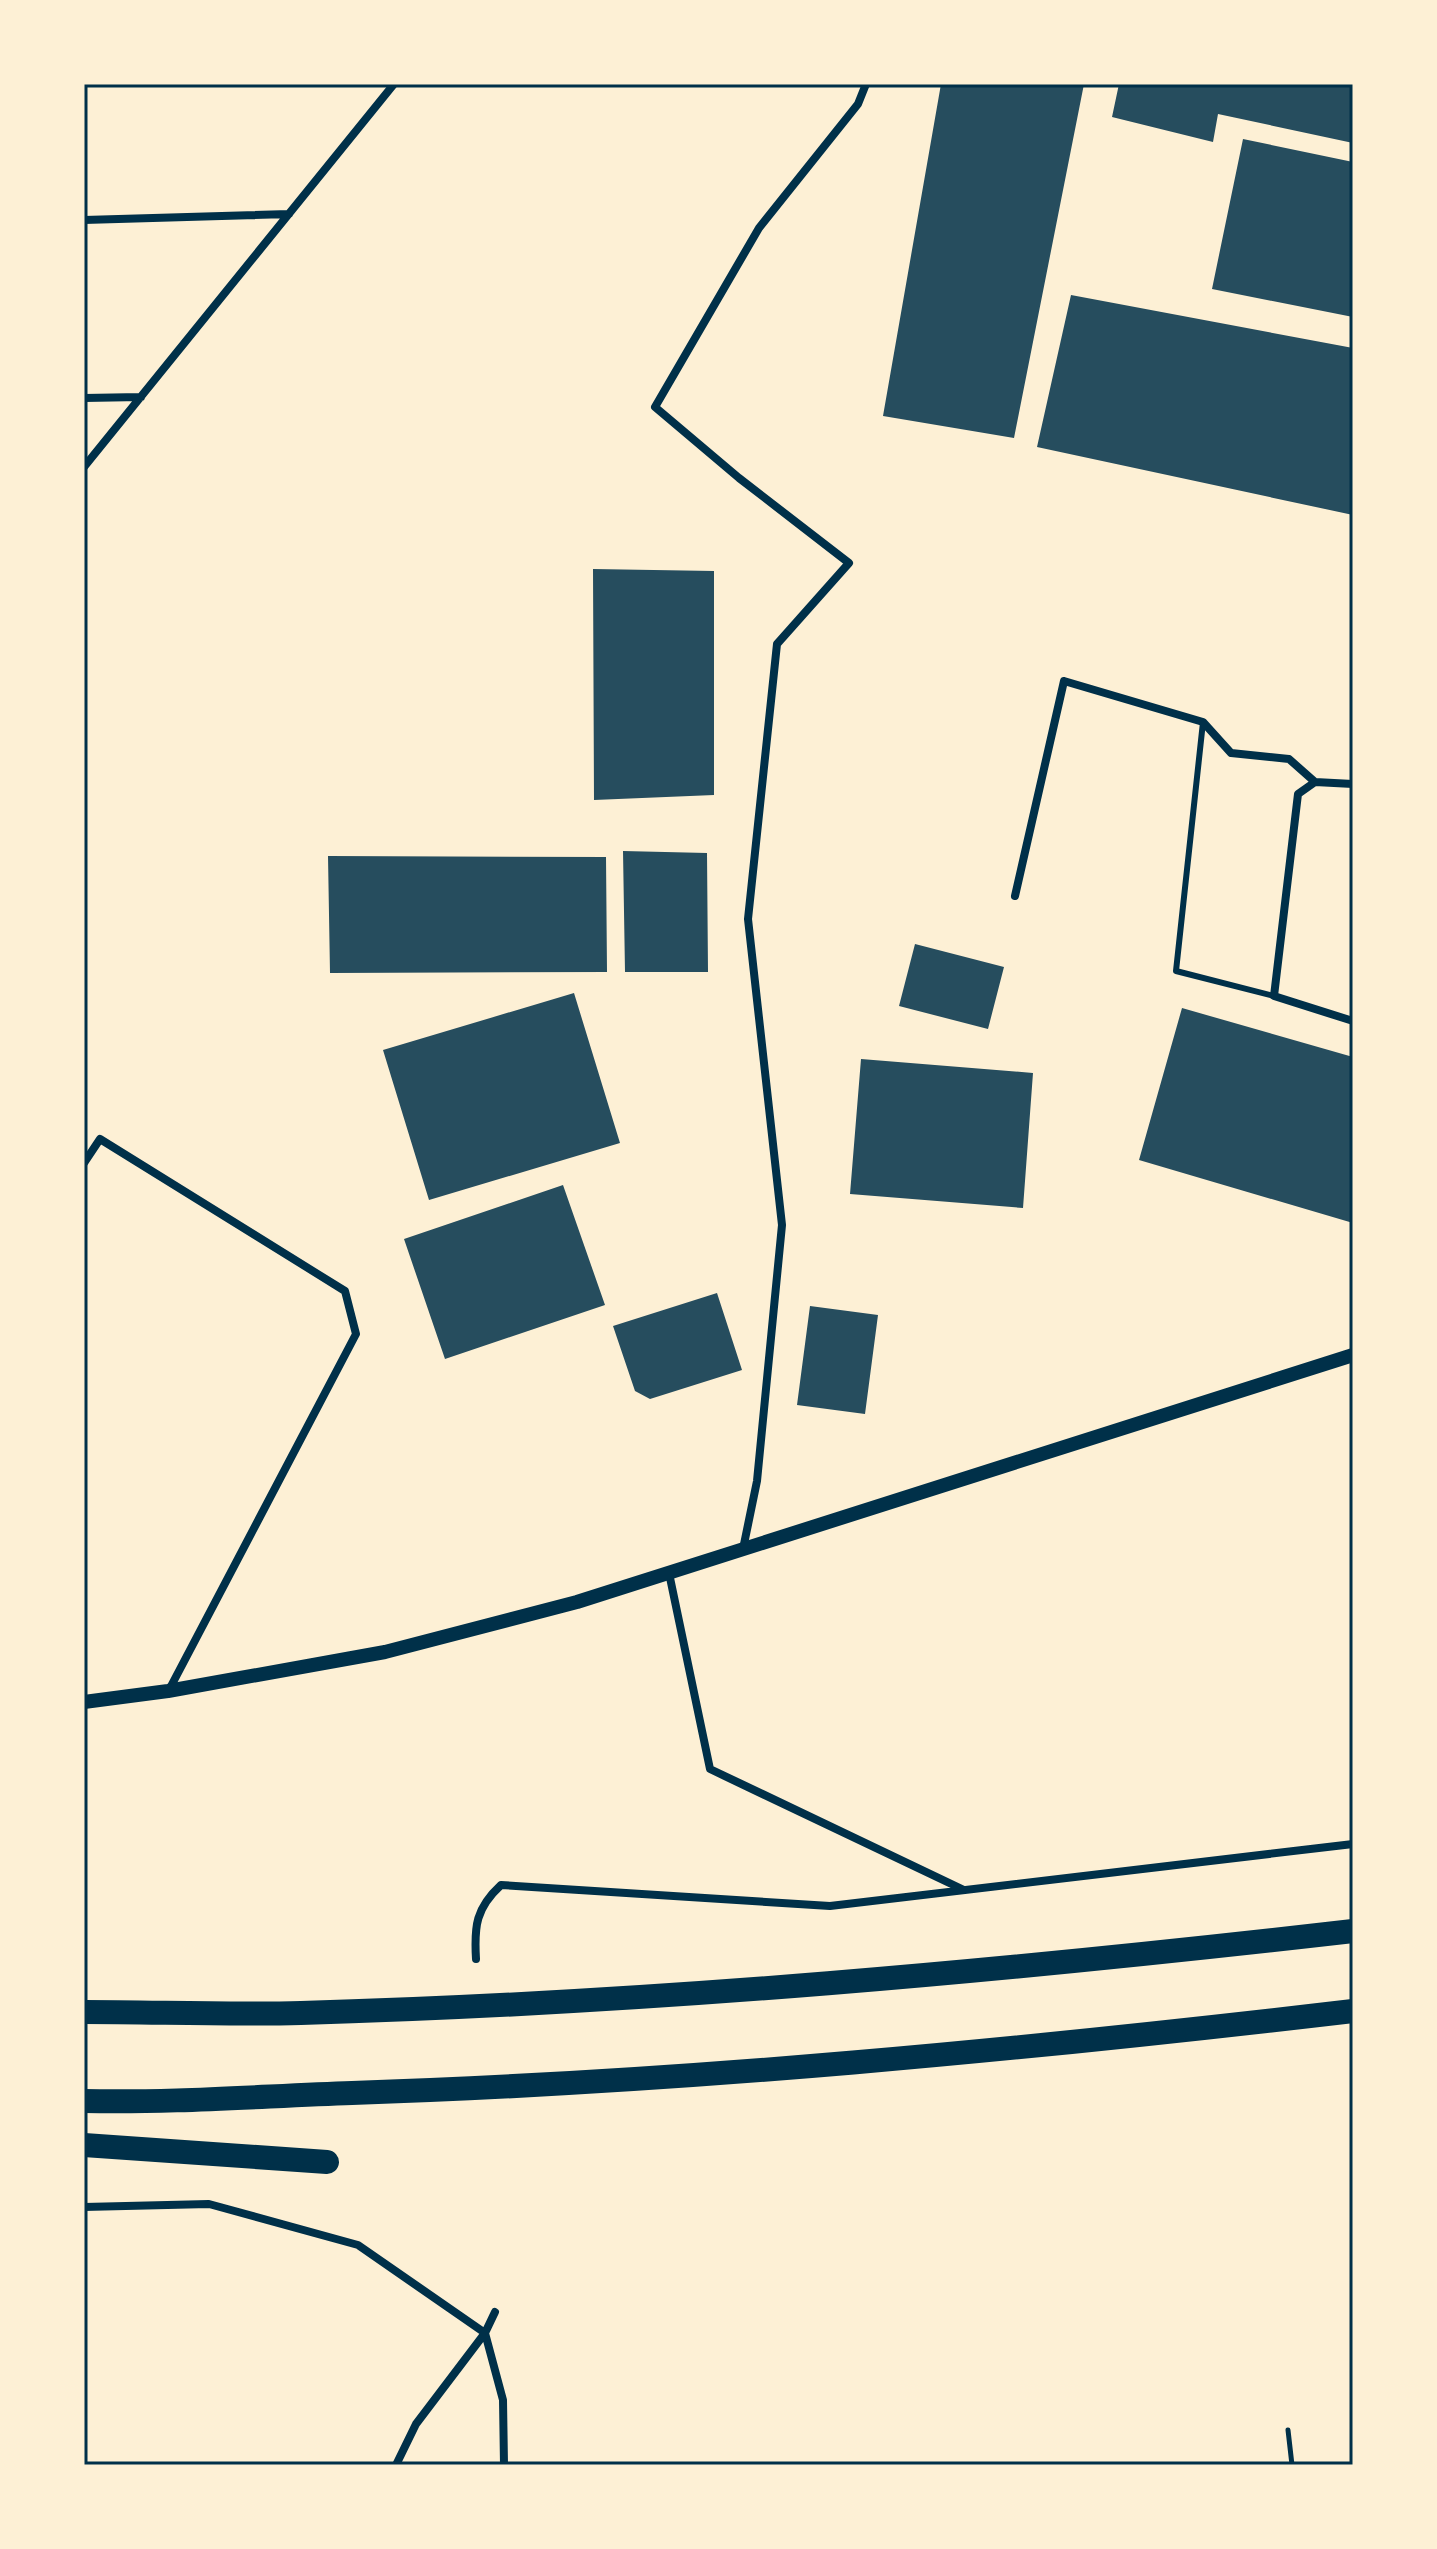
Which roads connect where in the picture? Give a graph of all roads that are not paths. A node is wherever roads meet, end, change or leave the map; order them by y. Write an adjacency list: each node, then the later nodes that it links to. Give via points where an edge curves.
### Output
1 (394, 84): 3 (street)
2 (866, 84): 16 (street, via 858,104 759,228 655,407 849,563 777,644 752,855 748,919 782,1225 757,1481)
3 (289, 214): 4 (street); 5 (street)
4 (84, 220)
5 (141, 397): 6 (street); 7 (street)
6 (84, 398)
7 (84, 467)
8 (1203, 722): 9 (street, via 1231,753 1289,759); 11 (street, via 1064,681); 12 (lane, via 1176,971)
9 (1315, 782): 10 (street); 12 (street, via 1298,794)
10 (1353, 784)
11 (1015, 896)
12 (1274, 996): 13 (street)
13 (1353, 1021)
14 (84, 1163): 18 (street, via 100,1139 345,1291 356,1334)
15 (1353, 1355): 16 (street)
16 (743, 1549): 17 (street)
17 (669, 1573): 18 (street, via 385,1652); 21 (street, via 710,1769)
18 (168, 1691): 19 (street)
19 (84, 1702)
20 (1353, 1844): 21 (street)
21 (964, 1890): 23 (street, via 830,1906 501,1885 483,1901 474,1923)
22 (1353, 1931): 25 (highway, via 1090,1961 710,1993 300,2013)
23 (476, 1959)
24 (1353, 2011): 26 (highway, via 1079,2043 763,2070 452,2090)
25 (84, 2012)
26 (84, 2101)
27 (84, 2145): 28 (highway)
28 (327, 2162)
29 (84, 2207): 31 (street, via 209,2204 358,2245)
30 (495, 2312): 31 (street)
31 (485, 2333): 32 (street, via 416,2424); 33 (street, via 503,2400)
32 (396, 2465)
33 (504, 2465)

